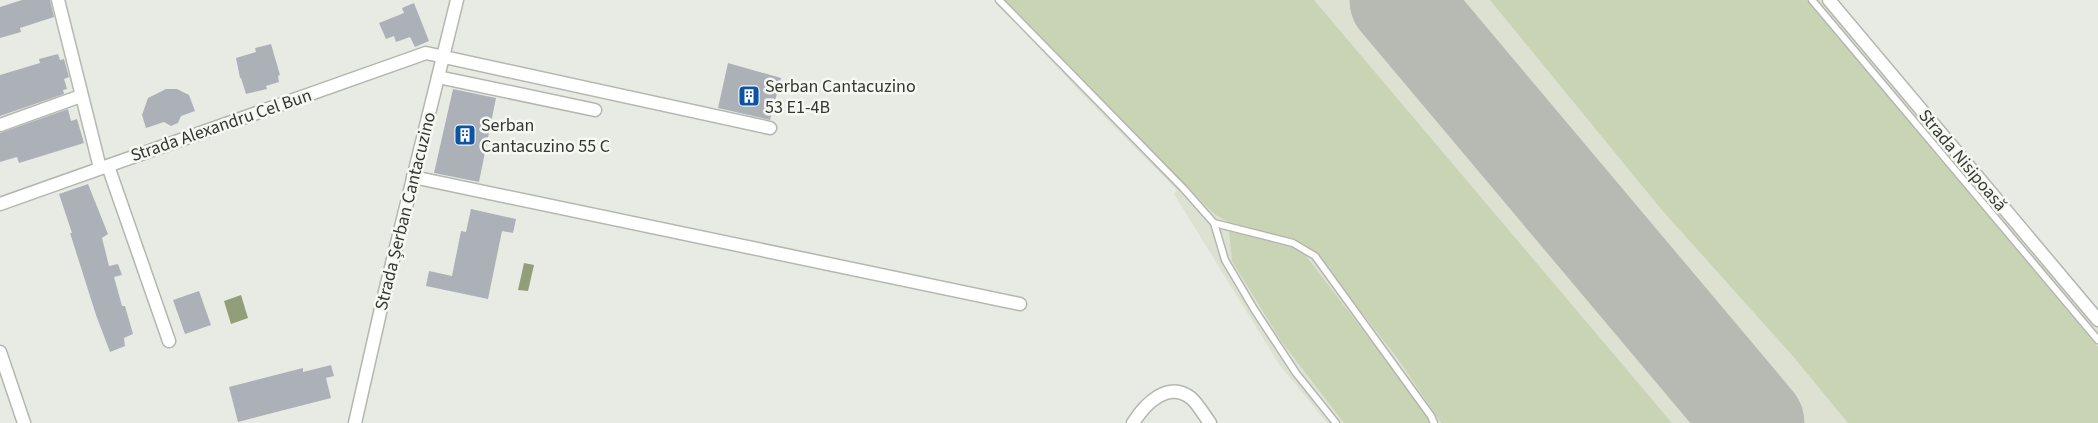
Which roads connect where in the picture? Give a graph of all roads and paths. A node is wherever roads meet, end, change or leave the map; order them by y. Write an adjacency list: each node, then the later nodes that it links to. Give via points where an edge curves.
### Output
1 (58, 0): 8 (street)
2 (457, 0): 6 (street, Strada Șerban Cantacuzino)
3 (999, 0): 15 (lane, via 1183,188)
4 (1812, 0): 18 (lane)
5 (1829, 0): 17 (street, Strada Nisipoasă)
6 (443, 57): 7 (street, Strada Șerban Cantacuzino); 11 (street, Strada Alexandru Cel Bun); 12 (street, Strada Alexandru Cel Bun, via 426,53)
7 (438, 77): 9 (street); 13 (street, Strada Șerban Cantacuzino)
8 (81, 96): 10 (street); 12 (street)
9 (595, 110)
10 (0, 125)
11 (770, 128)
12 (104, 167): 14 (street, Strada Alexandru Cel Bun); 19 (street)
13 (414, 177): 16 (street); 22 (street, Strada Șerban Cantacuzino)
14 (0, 204)
15 (1214, 224): 25 (lane, via 1225,260 1254,309 1296,373); 26 (lane, via 1293,243 1315,256)
16 (1020, 304)
17 (2098, 320)
18 (2098, 340)
19 (169, 341)
20 (0, 352): 21 (street)
21 (24, 423)
22 (355, 423)
23 (1133, 423): 24 (street, via 1157,397 1170,391 1181,392 1192,399)
24 (1210, 423)
25 (1336, 423)
26 (1434, 423)

